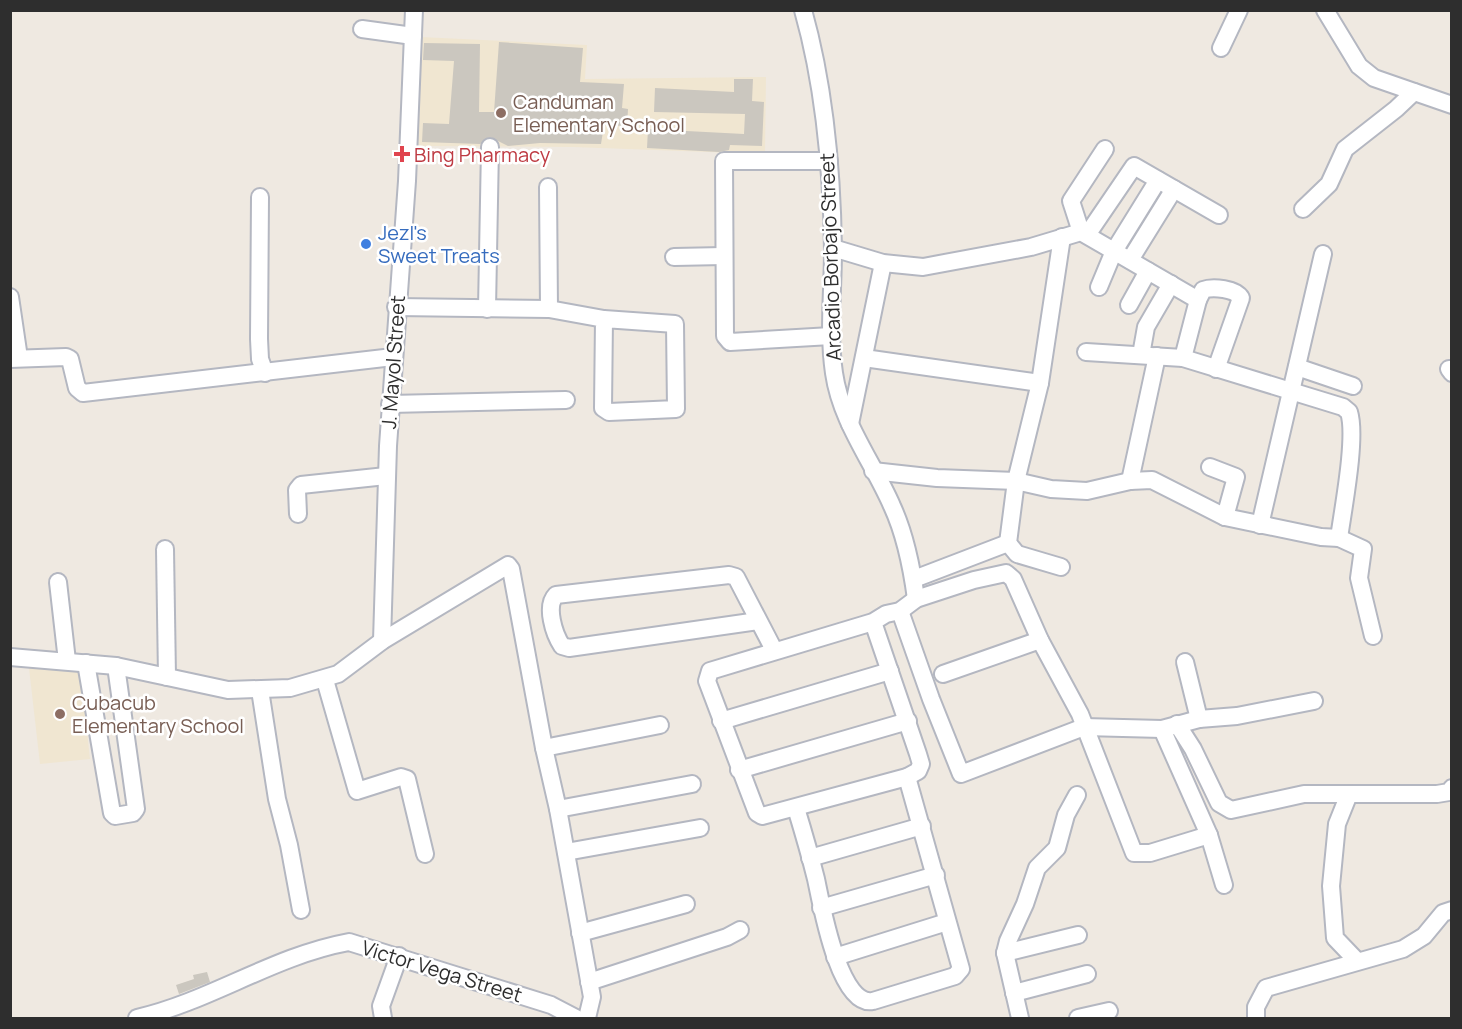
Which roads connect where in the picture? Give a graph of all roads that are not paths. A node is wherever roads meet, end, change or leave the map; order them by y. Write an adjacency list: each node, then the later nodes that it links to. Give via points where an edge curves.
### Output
1 (414, 10): 6 (street, J. Mayol Street)
2 (803, 10): 12 (street, Arcadio Borbajo Street, via 814,50)
3 (1239, 10): 7 (street)
4 (1325, 10): 8 (street, via 1359,66 1374,78)
5 (362, 29): 6 (street)
6 (413, 36): 34 (street, J. Mayol Street, via 407,181)
7 (1221, 48)
8 (1414, 92): 9 (street); 17 (street, via 1345,149 1329,184)
9 (1452, 105)
10 (490, 147): 35 (street)
11 (1105, 149): 19 (street, via 1071,201)
12 (829, 161): 21 (street, Arcadio Borbajo Street); 24 (street, via 724,160)
13 (1158, 180): 15 (street); 19 (street, via 1134,166); 22 (street)
14 (548, 187): 36 (street)
15 (1174, 189): 18 (street); 26 (street)
16 (260, 197): 47 (street, via 259,339)
17 (1303, 209)
18 (1219, 215)
19 (1084, 233): 20 (street); 22 (street)
20 (1062, 237): 27 (street, via 1031,247 923,267); 48 (street)
21 (833, 248): 27 (street); 38 (street, Arcadio Borbajo Street)
22 (1114, 251): 26 (street); 30 (street)
23 (1323, 254): 45 (street)
24 (724, 256): 25 (street); 38 (street, via 730,342)
25 (674, 257)
26 (1130, 260): 28 (street)
27 (883, 263): 43 (street)
28 (1148, 271): 29 (street); 33 (street)
29 (1171, 284): 32 (street); 40 (street, via 1146,327)
30 (1099, 287)
31 (10, 297): 42 (street)
32 (1198, 300): 44 (street); 46 (street, via 1203,290 1211,288 1237,293 1241,298)
33 (1129, 305)
34 (396, 307): 35 (street); 41 (street, J. Mayol Street)
35 (487, 309): 36 (street)
36 (549, 309): 37 (street)
37 (604, 319): 37 (street, via 675,324 676,409 609,412 603,408)
38 (831, 336): 53 (street, Arcadio Borbajo Street, via 834,375)
39 (1086, 352): 40 (street)
40 (1149, 356): 44 (street); 58 (street)
41 (393, 357): 47 (street); 52 (street, J. Mayol Street)
42 (15, 358): 47 (street, via 70,359 77,388 83,393)
43 (864, 358): 48 (street); 53 (street)
44 (1183, 358): 46 (street)
45 (1297, 367): 49 (street); 50 (street)
46 (1216, 369): 50 (street)
47 (265, 373)
48 (1040, 383): 57 (street)
49 (1353, 386)
50 (1292, 393): 61 (street); 62 (street, via 1343,407 1350,415 1349,467)
51 (566, 400): 52 (street)
52 (390, 404): 56 (street, J. Mayol Street)
53 (850, 425): 55 (street, Arcadio Borbajo Street)
54 (1210, 467): 60 (street, via 1236,477)
55 (873, 471): 57 (street); 66 (street, Arcadio Borbajo Street, via 892,506)
56 (386, 476): 59 (street, via 301,485 297,490); 73 (street, J. Mayol Street)
57 (1016, 481): 58 (street, via 1051,489 1087,490); 63 (street)
58 (1130, 481): 60 (street, via 1152,480)
59 (298, 514)
60 (1225, 517): 61 (street)
61 (1260, 525): 62 (street)
62 (1340, 538): 71 (street, via 1363,549 1359,578)
63 (1008, 543): 65 (street, via 1017,554); 66 (street)
64 (165, 549): 82 (street)
65 (1061, 567)
66 (914, 579): 68 (street, Arcadio Borbajo Street)
67 (58, 582): 76 (street)
68 (916, 599): 69 (street); 72 (street, via 1006,573 1013,579)
69 (887, 616): 74 (street); 80 (street); 90 (street, via 930,699 961,774)
70 (758, 621): 70 (street, via 570,648 562,646 557,638 551,609 556,595 720,574 736,577); 74 (street)
71 (1374, 636)
72 (1040, 640): 81 (street); 90 (street)
73 (382, 641): 83 (street, via 348,668); 92 (street, via 508,565)
74 (774, 650): 87 (street, via 710,671 707,681)
75 (10, 657): 76 (street)
76 (67, 661): 77 (street)
77 (86, 663): 79 (street); 79 (street, via 115,816 136,809)
78 (1185, 663): 86 (street)
79 (116, 666): 82 (street)
80 (890, 671): 87 (street); 88 (street)
81 (943, 674)
82 (167, 677): 84 (street, via 228,690)
83 (325, 680): 84 (street); 105 (street, via 357,791 407,778)
84 (260, 690): 111 (street, via 277,799)
85 (1314, 701): 86 (street)
86 (1199, 719): 91 (street)
87 (721, 721): 93 (street)
88 (908, 721): 93 (street); 94 (street, via 921,765)
89 (660, 725): 92 (street)
90 (1084, 727): 91 (street); 103 (street, via 1134,853 1150,853)
91 (1170, 727): 97 (street, via 1224,808 1231,810 1304,794); 103 (street)
92 (544, 748): 100 (street)
93 (740, 770): 99 (street, via 757,813 762,816)
94 (907, 777): 99 (street); 101 (street)
95 (692, 784): 100 (street)
96 (1452, 788): 97 (street, via 1437,794)
97 (1349, 794): 120 (street, via 1337,824 1331,886 1335,938)
98 (1077, 795): 117 (street, via 1056,848 1037,868)
99 (796, 808): 106 (street)
100 (558, 809): 104 (street)
101 (922, 826): 106 (street); 107 (street)
102 (700, 828): 104 (street)
103 (1209, 835): 108 (street)
104 (566, 852): 115 (street)
105 (425, 854)
106 (810, 858): 110 (street)
107 (936, 876): 110 (street); 113 (street)
108 (1224, 885)
109 (686, 904): 115 (street)
110 (821, 908): 119 (street)
111 (301, 910)
112 (1452, 910): 120 (street, via 1443,913 1415,944)
113 (947, 922): 119 (street); 119 (street, via 961,969 955,976 868,1002 857,997)
114 (740, 930): 122 (street)
115 (580, 933): 122 (street)
116 (1078, 935): 117 (street)
117 (1005, 953): 123 (street)
118 (399, 956): 125 (street, Victor Vega Street, via 349,942 316,948 229,982); 127 (street, via 381,1006); 128 (street, Victor Vega Street, via 551,1005)
119 (835, 957)
120 (1357, 961): 132 (street, via 1266,988 1256,1007)
121 (1087, 974): 123 (street)
122 (589, 982): 129 (street, via 592,998)
123 (1014, 993): 130 (street)
124 (1109, 1011): 131 (street)
125 (185, 1013): 126 (street, Victor Vega Street)
126 (137, 1018)
127 (383, 1018)
128 (576, 1018)
129 (588, 1018)
130 (1020, 1018)
131 (1078, 1018)
132 (1256, 1018)

